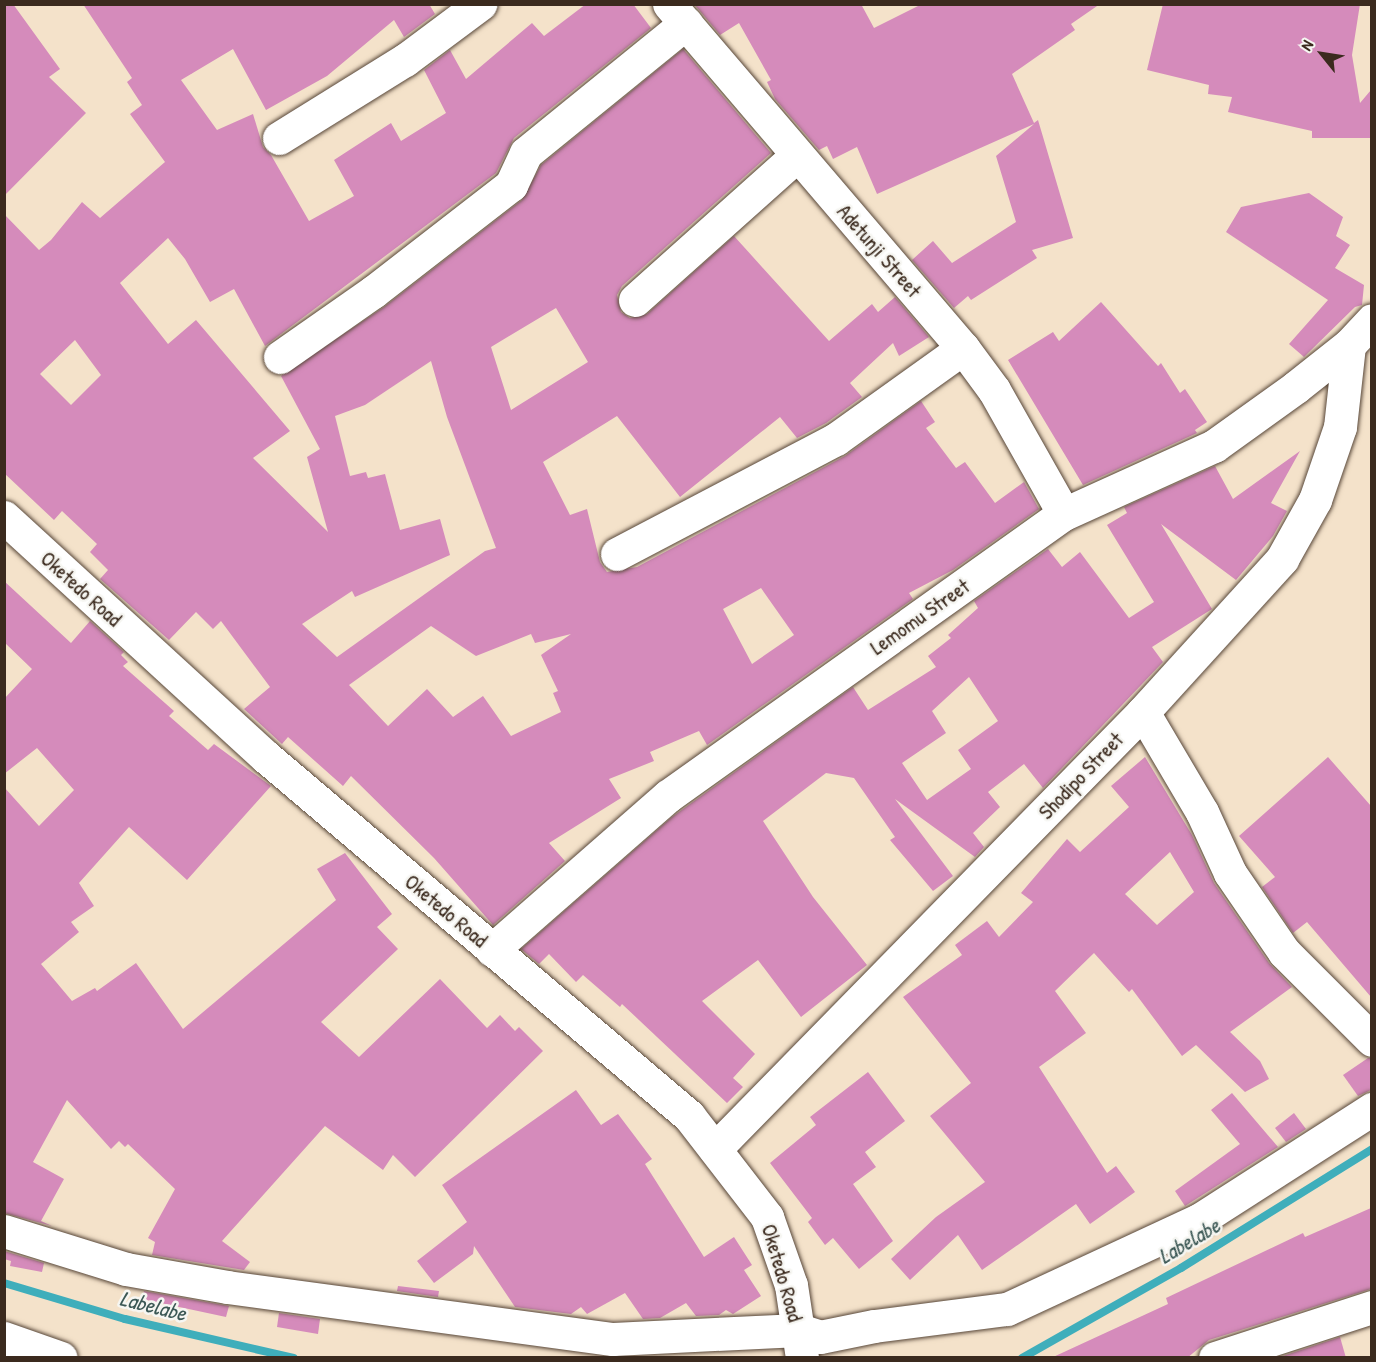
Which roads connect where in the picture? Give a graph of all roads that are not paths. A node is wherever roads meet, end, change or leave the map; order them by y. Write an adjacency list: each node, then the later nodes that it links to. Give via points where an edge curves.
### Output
1 (480, 4): 3 (street, via 405,60)
2 (677, 14): 4 (street, Adetunji Street); 9 (street, via 526,153 511,185 373,292)
3 (279, 138)
4 (797, 155): 5 (street); 8 (street, Adetunji Street)
5 (635, 300)
6 (1371, 320): 7 (street, Lemomu Street)
7 (1348, 345): 10 (street, Lemomu Street, via 1214,446); 13 (street, Shodipo Street, via 1340,427 1315,500 1267,576)
8 (963, 348): 10 (street, Adetunji Street, via 994,390); 12 (street, via 836,439)
9 (280, 357)
10 (1064, 514): 14 (street, Lemomu Street, via 668,796)
11 (4, 517): 14 (street, Oketedo Road, via 266,757)
12 (617, 554)
13 (1143, 712): 15 (street, via 1202,812 1230,873 1284,952); 17 (street, Shodipo Street)
14 (492, 950): 17 (street, Oketedo Road, via 689,1116)
15 (1371, 1040)
16 (1371, 1109): 21 (street, via 1199,1220 1007,1310 874,1326)
17 (716, 1149): 21 (street, Oketedo Road, via 767,1217 791,1285)
18 (4, 1231): 21 (street, via 126,1269 205,1283 614,1339)
19 (1371, 1307): 23 (street)
20 (4, 1338): 22 (street)
21 (801, 1345)
22 (61, 1358)
23 (1215, 1358)

